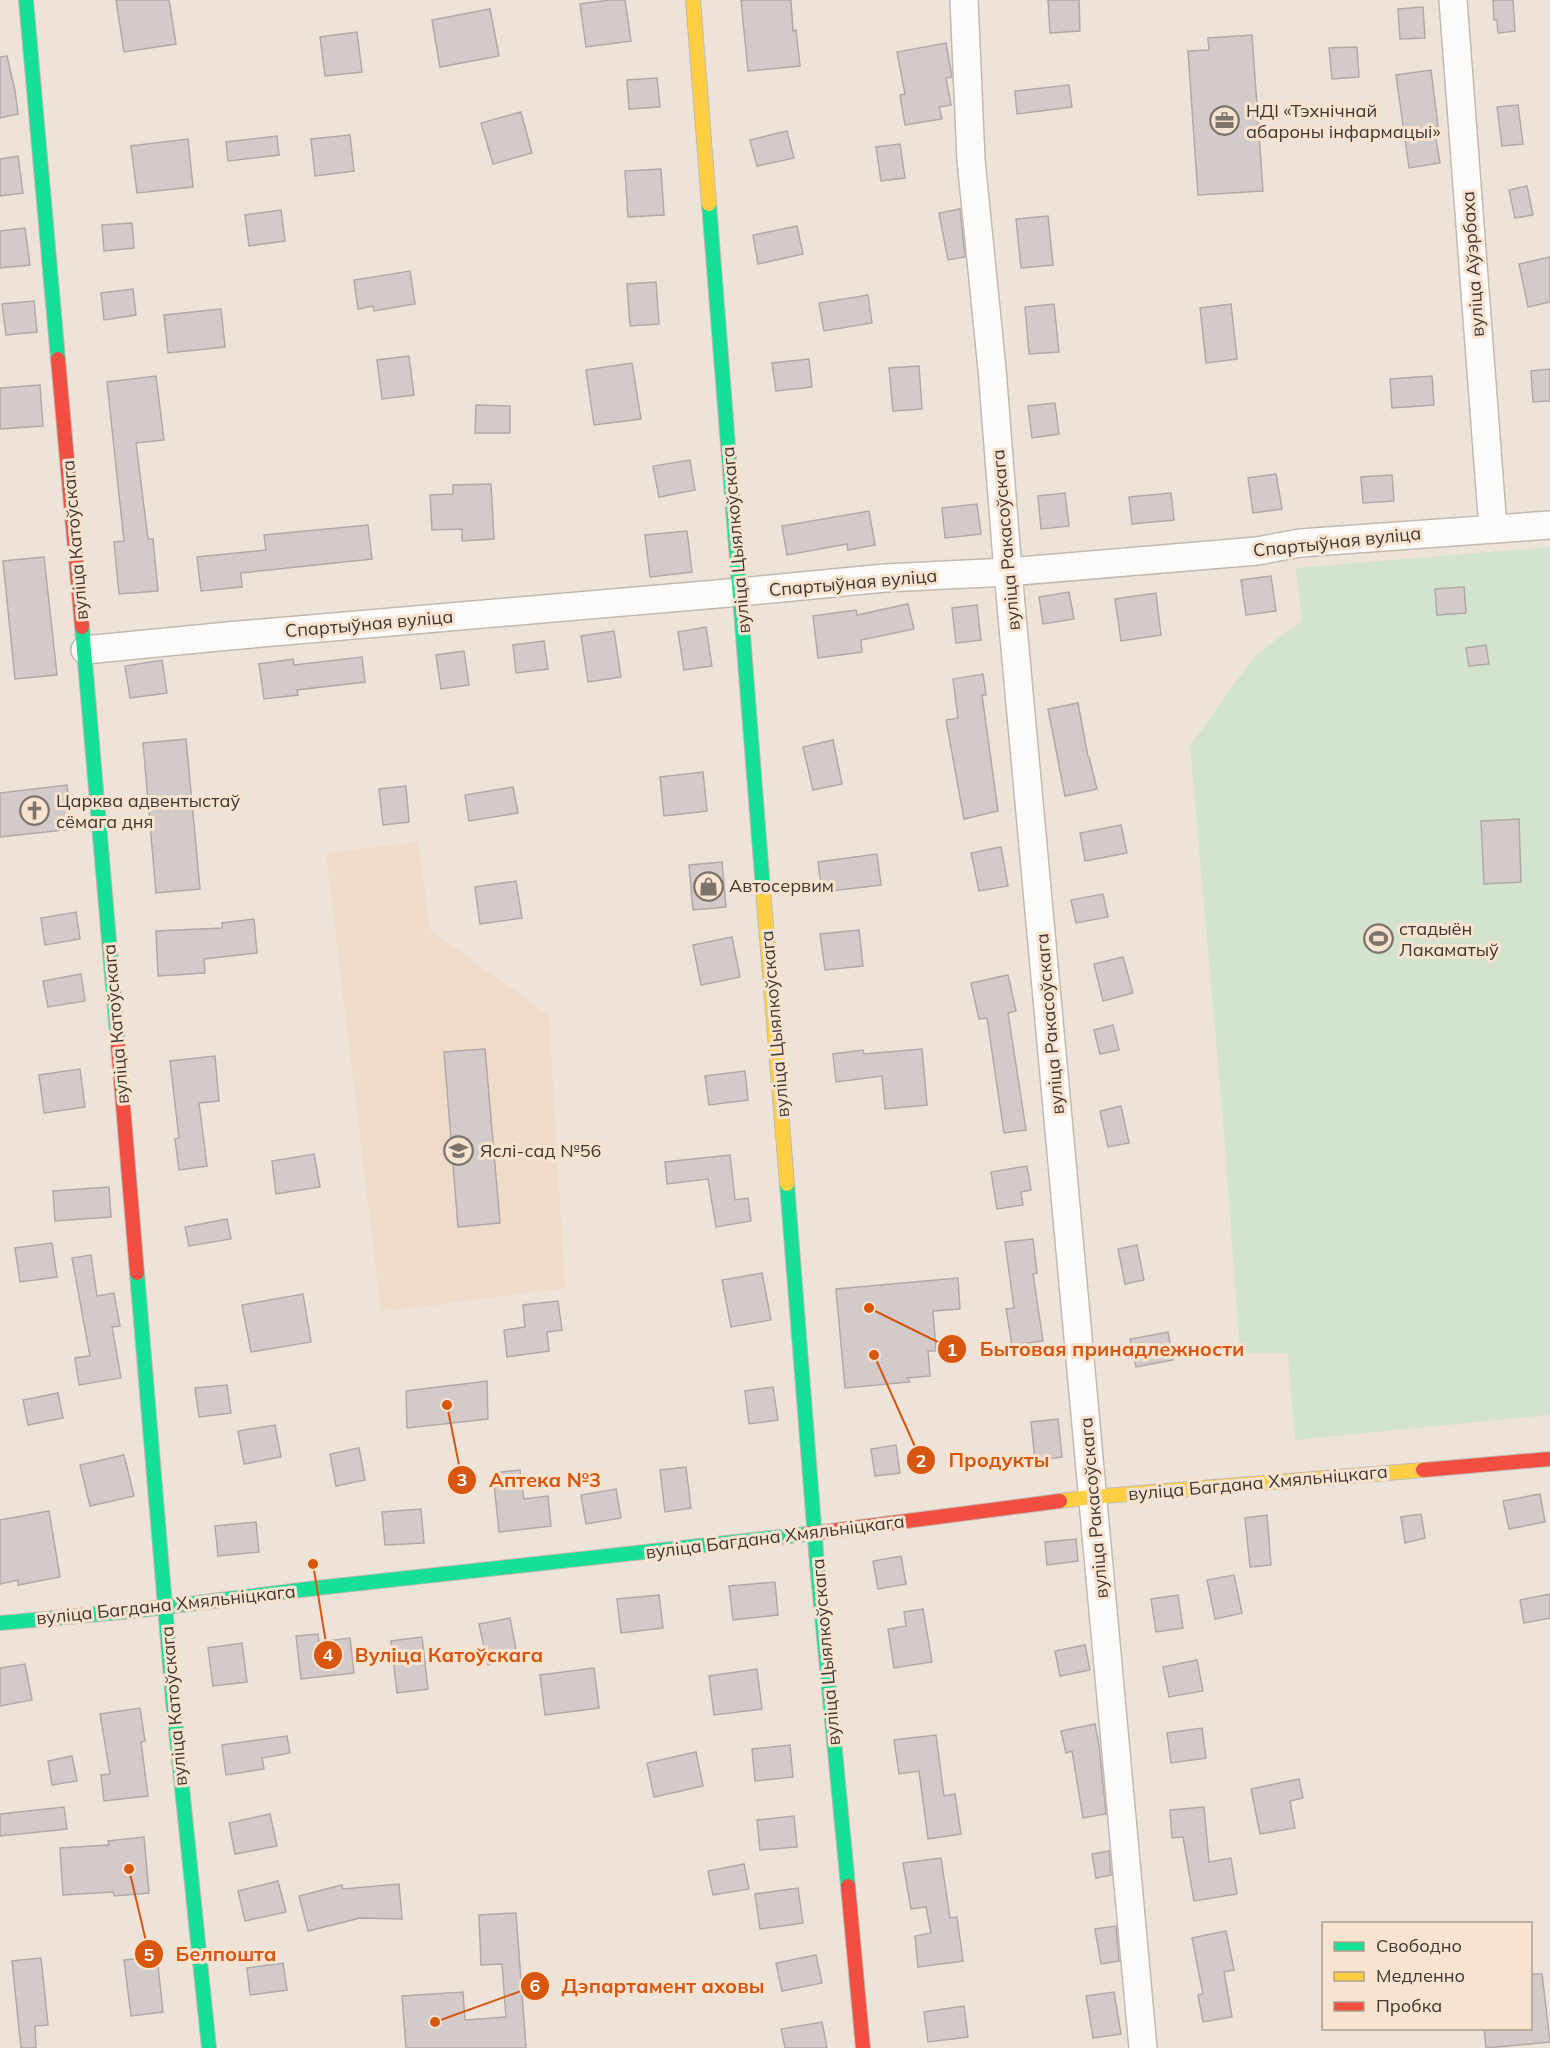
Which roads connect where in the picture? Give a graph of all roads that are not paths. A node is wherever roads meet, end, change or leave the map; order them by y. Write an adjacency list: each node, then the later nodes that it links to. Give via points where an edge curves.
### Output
1 (26, 0): 9 (street, вуліца Катоўскага)
2 (693, 0): 8 (street, вуліца Цыялкоўскага)
3 (964, 0): 7 (street, вуліца Ракасоўскага, via 971,159)
4 (1453, 0): 6 (street, вуліца Аўэрбаха)
5 (1550, 525): 6 (street, Спартыўная вуліца)
6 (1493, 529): 7 (street, Спартыўная вуліца, via 1300,543)
7 (1008, 572): 8 (street, Спартыўная вуліца, via 885,578); 11 (street, вуліца Ракасоўскага)
8 (740, 592): 9 (street, Спартыўная вуліца); 12 (street, вуліца Цыялкоўскага)
9 (85, 650): 13 (street, вуліца Катоўскага)
10 (1550, 1459): 11 (street, вуліца Багдана Хмяльніцкага)
11 (1092, 1497): 12 (street, вуліца Багдана Хмяльніцкага); 17 (street, вуліца Ракасоўскага)
12 (815, 1533): 13 (street, вуліца Багдана Хмяльніцкага); 16 (street, вуліца Цыялкоўскага)
13 (165, 1606): 14 (street, вуліца Багдана Хмяльніцкага); 15 (street, вуліца Катоўскага)
14 (0, 1623)
15 (209, 2048)
16 (863, 2048)
17 (1143, 2048)

